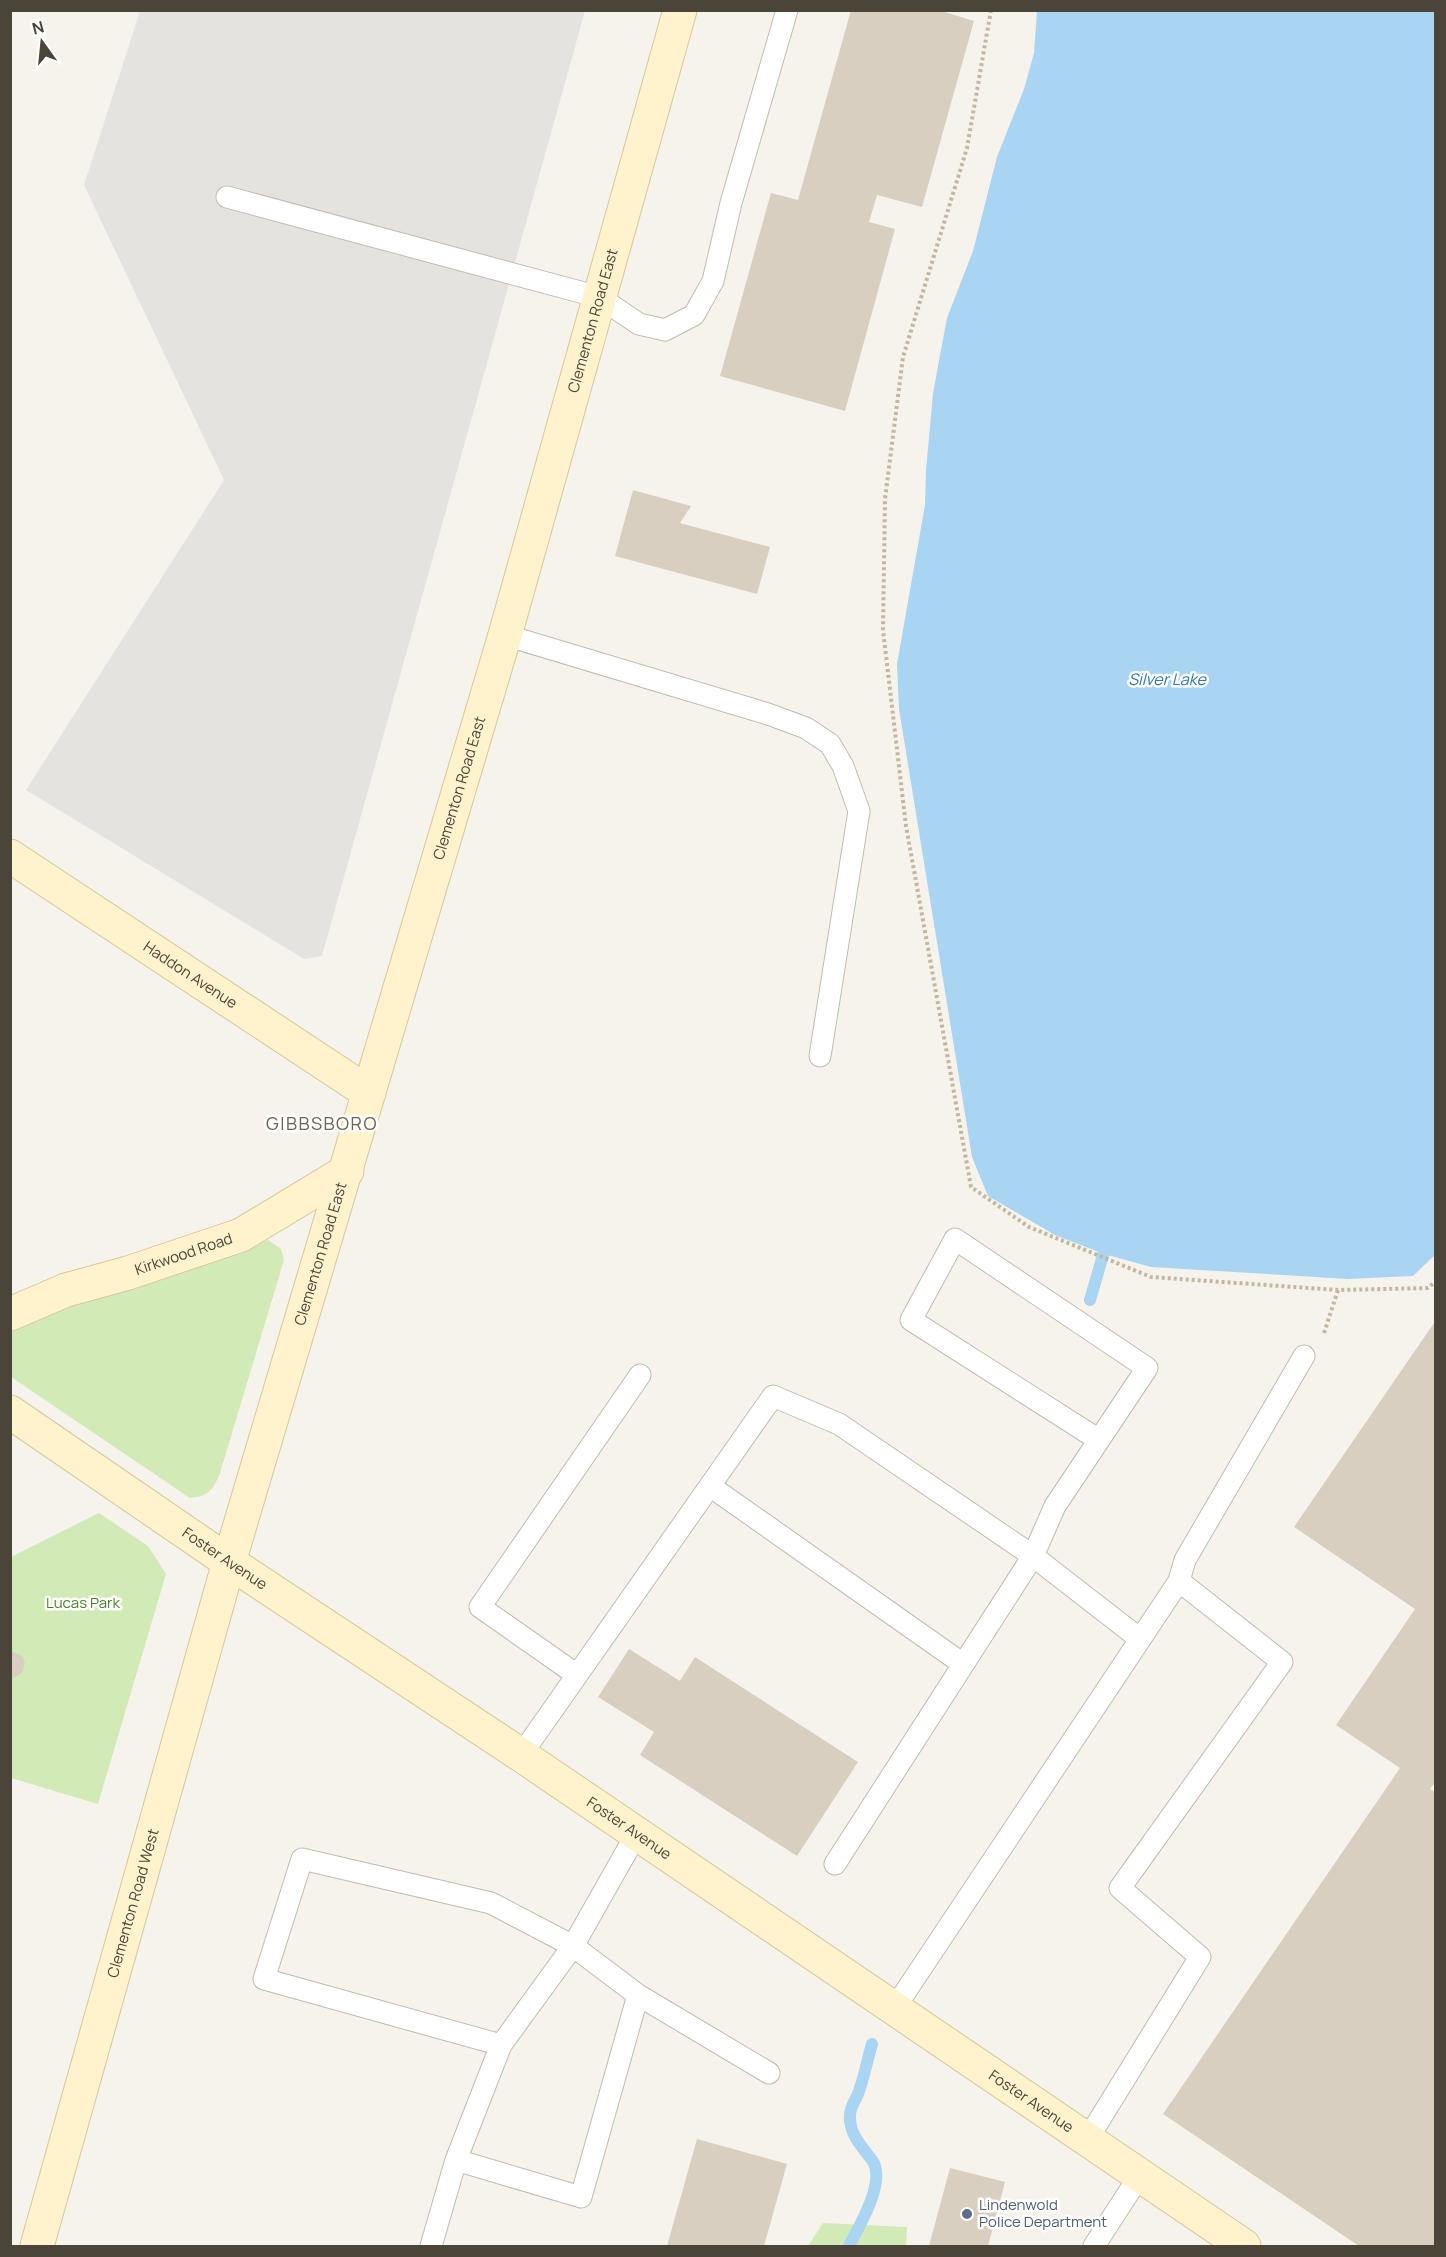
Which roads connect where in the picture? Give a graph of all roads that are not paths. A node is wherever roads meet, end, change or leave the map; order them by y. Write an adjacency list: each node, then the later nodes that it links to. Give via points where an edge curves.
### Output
1 (680, 10): 4 (main road, Clementon Road East)
2 (787, 10): 4 (lane, via 730,203 713,281 694,315 665,330 639,324)
3 (226, 197): 4 (lane)
4 (599, 297): 5 (main road, Clementon Road East)
5 (505, 635): 7 (lane, via 768,714 806,728 830,744 843,766 859,811); 8 (main road, Clementon Road East)
6 (10, 856): 8 (main road, Haddon Avenue)
7 (820, 1056)
8 (369, 1093): 9 (main road, Clementon Road East)
9 (347, 1171): 10 (main road, Kirkwood Road, via 241,1235 66,1290); 17 (main road, Clementon Road East)
10 (10, 1314)
11 (1304, 1356): 18 (lane, via 1185,1560)
12 (640, 1375): 21 (lane, via 480,1607)
13 (10, 1412): 17 (main road, Foster Avenue)
14 (1099, 1440): 14 (lane, via 1147,1368 955,1239 911,1320); 16 (lane, via 1055,1506)
15 (710, 1486): 16 (lane, via 773,1396 839,1424); 20 (lane); 21 (lane)
16 (1033, 1556): 19 (lane); 20 (lane)
17 (229, 1562): 22 (main road, Foster Avenue); 33 (main road, Clementon Road West)
18 (1179, 1581): 19 (lane); 30 (lane, via 1282,1662 1120,1888 1200,1957)
19 (1140, 1639): 27 (lane)
20 (963, 1664): 24 (lane)
21 (577, 1675): 22 (lane)
22 (521, 1755): 23 (main road, Foster Avenue)
23 (636, 1833): 25 (lane); 27 (main road, Foster Avenue)
24 (835, 1864)
25 (573, 1946): 26 (lane); 28 (lane); 28 (lane, via 491,1903 302,1859 264,1979)
26 (638, 1995): 29 (lane); 31 (lane, via 581,2198)
27 (894, 2009): 30 (main road, Foster Avenue)
28 (501, 2045): 31 (lane)
29 (769, 2073)
30 (1088, 2140): 32 (main road, Foster Avenue)
31 (456, 2160): 34 (lane)
32 (1140, 2175): 35 (lane); 36 (main road, Foster Avenue)
33 (37, 2247)
34 (431, 2247)
35 (1094, 2247)
36 (1244, 2247)

